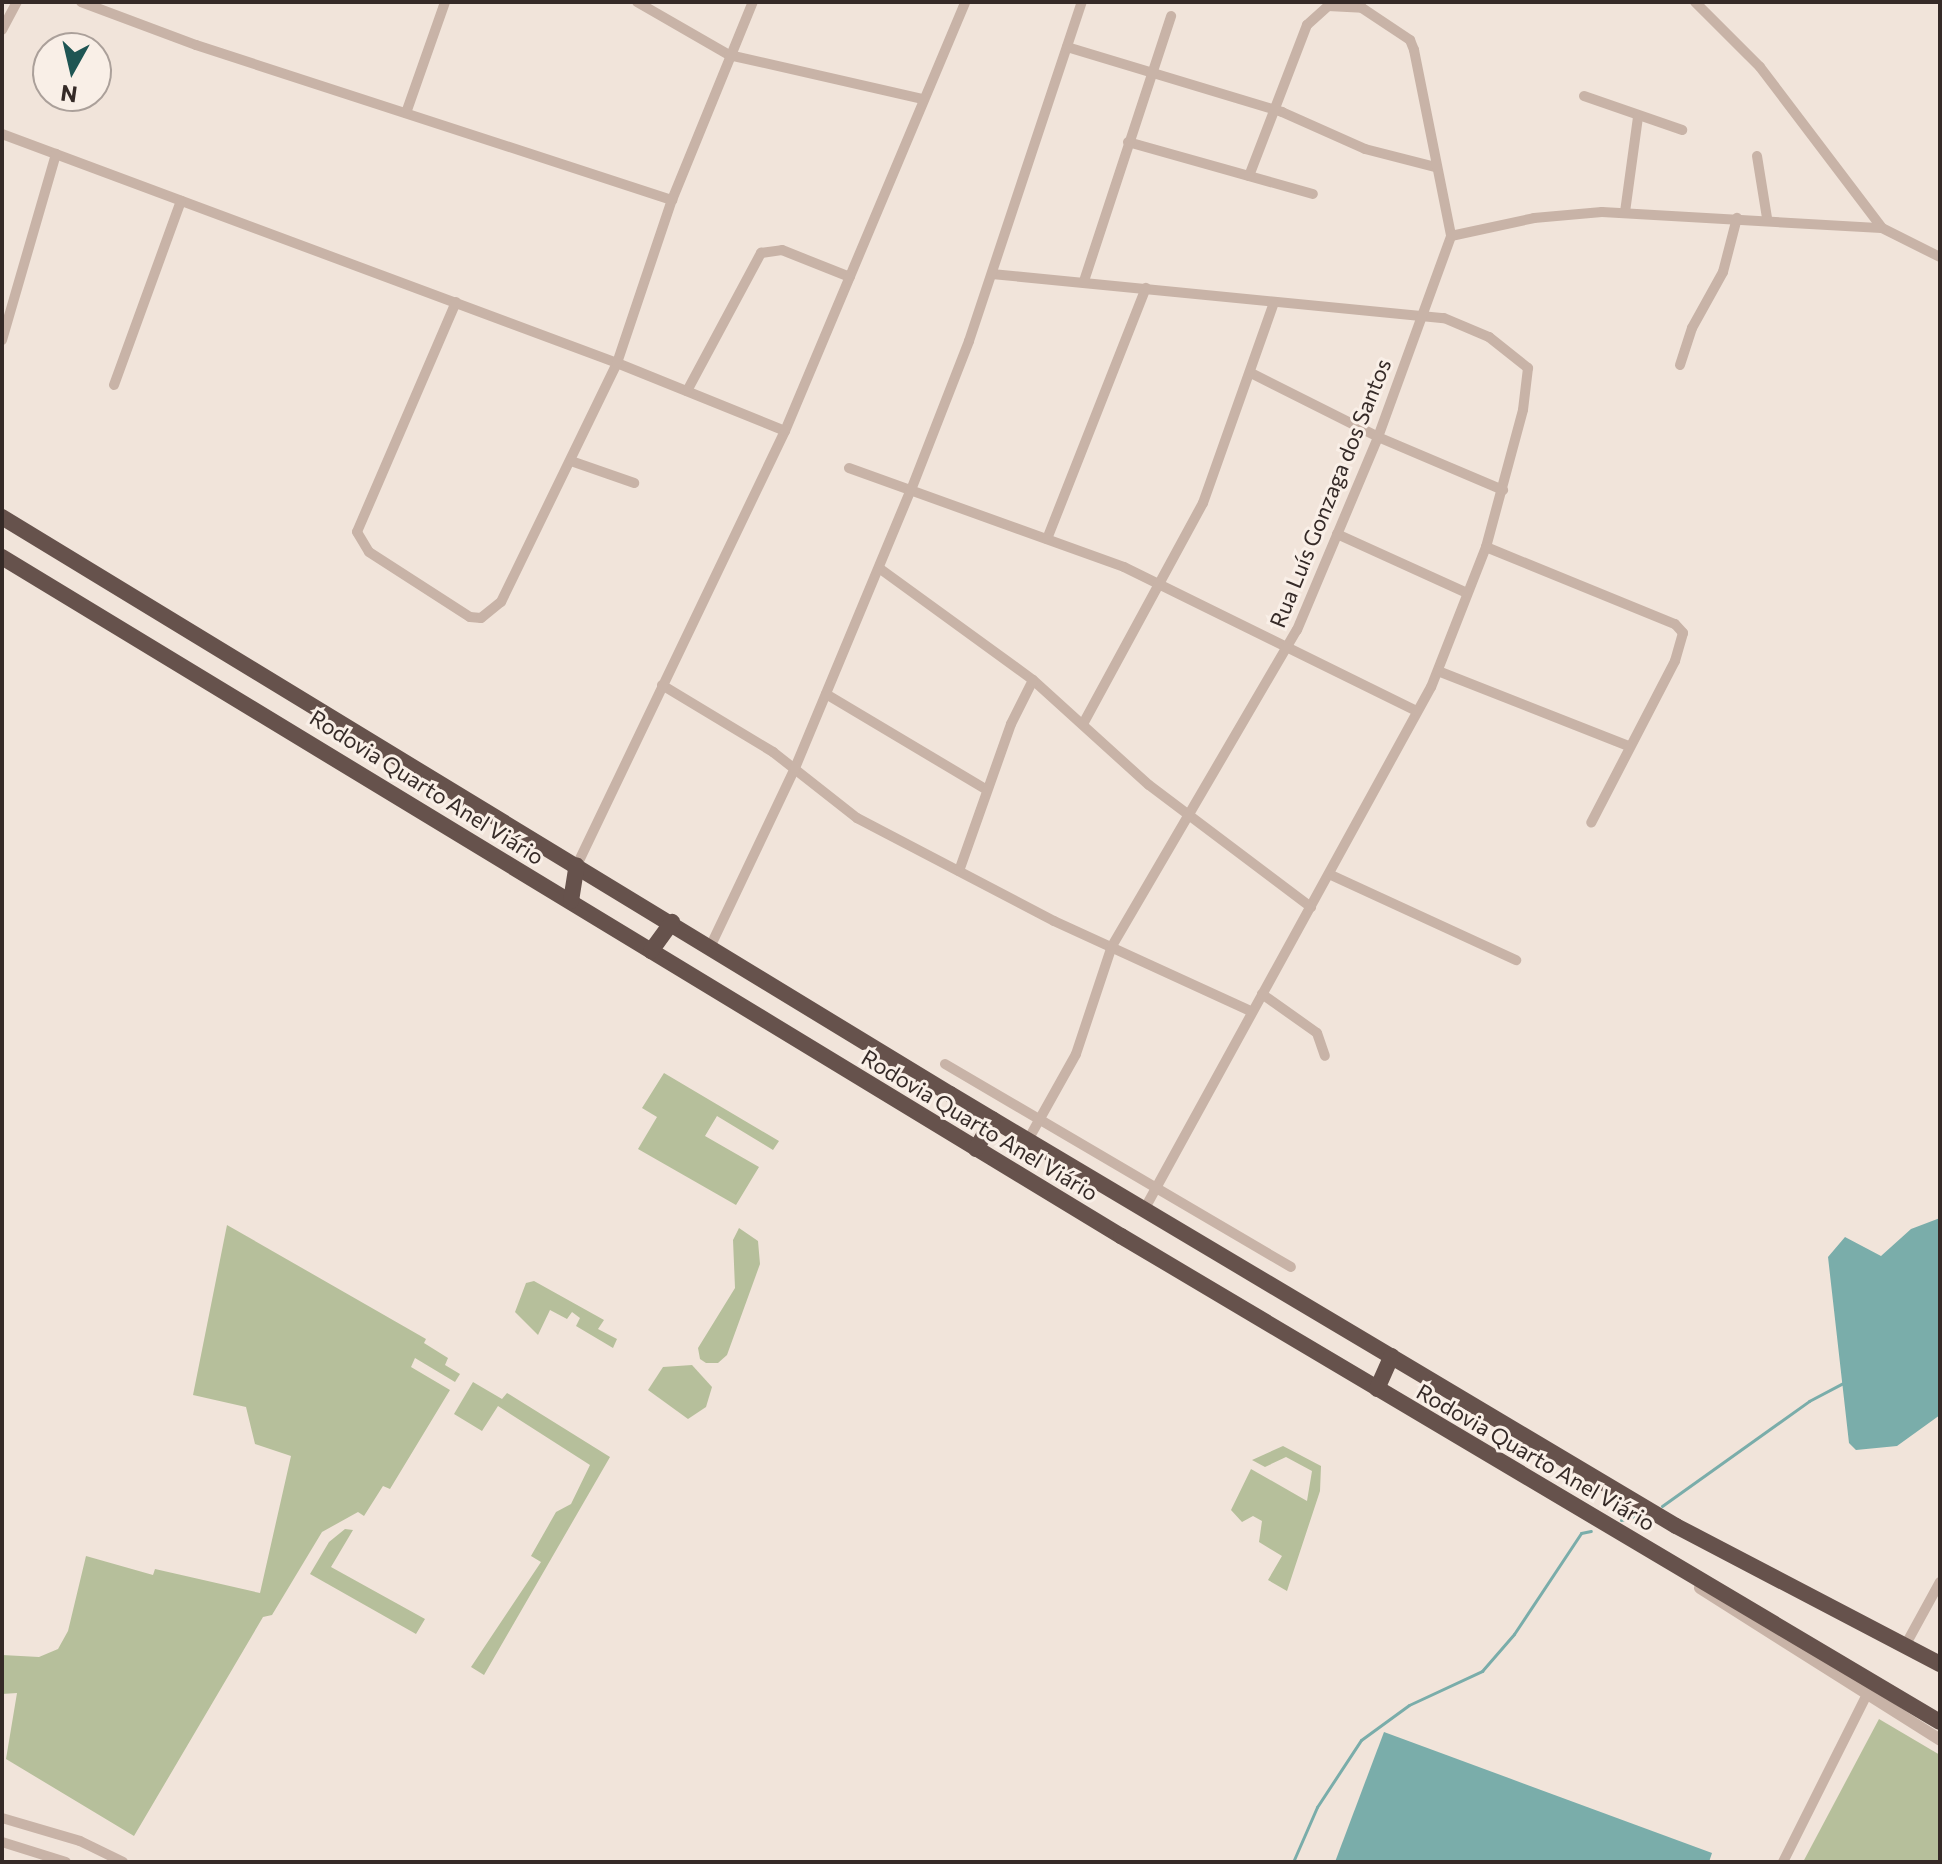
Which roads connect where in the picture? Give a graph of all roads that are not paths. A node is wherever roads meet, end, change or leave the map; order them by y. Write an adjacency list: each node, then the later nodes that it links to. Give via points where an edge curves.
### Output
1 (17, 2): 10 (street)
2 (81, 2): 17 (street)
3 (445, 2): 17 (street)
4 (637, 2): 12 (street)
5 (753, 2): 12 (street)
6 (965, 2): 15 (street)
7 (1082, 2): 11 (street)
8 (1695, 2): 32 (street, via 1760,67)
9 (1171, 16): 13 (street)
10 (2, 30)
11 (1067, 47): 13 (street); 35 (street)
12 (729, 55): 15 (street); 27 (street)
13 (1152, 74): 16 (street); 21 (street)
14 (1584, 96): 18 (street)
15 (923, 99): 36 (street)
16 (1272, 109): 24 (street, via 1365,149); 24 (street, via 1314,17 1328,6 1362,8 1410,40); 25 (street)
17 (406, 113): 27 (street)
18 (1638, 117): 19 (street); 29 (street)
19 (1682, 130)
20 (2, 134): 22 (street)
21 (1128, 142): 25 (street); 37 (street)
22 (56, 154): 28 (street); 42 (street)
23 (1757, 156): 31 (street)
24 (1435, 167): 33 (street)
25 (1249, 176): 26 (street)
26 (1313, 194)
27 (672, 200): 43 (street)
28 (181, 201): 39 (street); 46 (street)
29 (1625, 212): 30 (street); 33 (street, via 1534,218)
30 (1737, 218): 31 (street); 44 (street, via 1723,272 1692,328)
31 (1767, 218): 32 (street)
32 (1882, 228): 34 (street)
33 (1451, 236): 41 (street, Rua Luís Gonzaga dos Santos)
34 (1940, 257)
35 (992, 274): 37 (street); 53 (street)
36 (850, 277): 47 (street, via 782,250 761,253); 48 (street)
37 (1084, 281): 38 (street)
38 (1146, 288): 40 (street); 57 (street)
39 (456, 302): 43 (street); 50 (street, via 361,520 357,532 363,546 470,617 481,618 501,602)
40 (1274, 303): 41 (street); 45 (street)
41 (1421, 315): 49 (street, Rua Luís Gonzaga dos Santos); 54 (street, via 1462,323 1499,342 1528,368)
42 (2, 340)
43 (617, 363): 47 (street); 50 (street)
44 (1680, 365)
45 (1251, 373): 49 (street); 61 (street, via 1203,503)
46 (114, 385)
47 (687, 391): 48 (street)
48 (785, 431): 66 (street)
49 (1378, 437): 54 (street); 56 (street, Rua Luís Gonzaga dos Santos)
50 (571, 461): 52 (street)
51 (849, 468): 53 (street)
52 (634, 483)
53 (911, 490): 57 (street); 60 (street)
54 (1503, 490): 58 (street)
55 (2, 517): 75 (highway, Rodovia Quarto Anel Viário)
56 (1337, 534): 62 (street); 63 (street, Rua Luís Gonzaga dos Santos)
57 (1047, 539): 61 (street)
58 (1486, 547): 62 (street); 70 (street, via 1681,626 1679,651)
59 (2, 557): 78 (highway, Rodovia Quarto Anel Viário)
60 (879, 568): 65 (street); 67 (street)
61 (1161, 584): 63 (street); 69 (street)
62 (1467, 593): 64 (street)
63 (1290, 644): 68 (street); 73 (street, Rua Luís Gonzaga dos Santos)
64 (1438, 671): 68 (street); 70 (street)
65 (1033, 680): 69 (street); 72 (street)
66 (662, 685): 71 (street); 75 (street)
67 (826, 694): 71 (street); 72 (street)
68 (1417, 711): 77 (street)
69 (1083, 724): 73 (street)
70 (1628, 746): 74 (street)
71 (795, 768): 76 (street, via 857,818); 81 (street)
72 (987, 790): 76 (street)
73 (1189, 817): 79 (street); 82 (street, Rua Luís Gonzaga dos Santos)
74 (1591, 823)
75 (577, 865): 78 (highway); 80 (highway, Rodovia Quarto Anel Viário)
76 (959, 871): 82 (street)
77 (1331, 875): 79 (street); 84 (street)
78 (571, 901): 83 (highway, Rodovia Quarto Anel Viário)
79 (1311, 907): 85 (street)
80 (672, 922): 81 (highway, Rodovia Quarto Anel Viário); 83 (highway)
81 (711, 945): 89 (highway, Rodovia Quarto Anel Viário)
82 (1112, 946): 86 (street); 90 (street, Rua Luís Gonzaga dos Santos, via 1076,1054)
83 (651, 951): 92 (highway, Rodovia Quarto Anel Viário)
84 (1516, 960)
85 (1262, 994): 86 (street); 87 (street, via 1317,1033)
86 (1251, 1011): 93 (street)
87 (1325, 1056)
88 (945, 1064): 90 (street)
89 (993, 1119): 91 (highway, Rodovia Quarto Anel Viário); 92 (highway)
90 (1041, 1121): 91 (street, Rua Luís Gonzaga dos Santos); 93 (street)
91 (1028, 1140): 94 (highway, Rodovia Quarto Anel Viário)
92 (976, 1149): 97 (highway, Rodovia Quarto Anel Viário)
93 (1156, 1188): 94 (street); 95 (street)
94 (1145, 1208): 96 (highway, Rodovia Quarto Anel Viário)
95 (1291, 1267)
96 (1392, 1356): 97 (highway); 100 (highway, Rodovia Quarto Anel Viário, via 1676,1526)
97 (1377, 1389): 98 (highway, Rodovia Quarto Anel Viário)
98 (1595, 1517): 102 (street); 103 (highway, Rodovia Quarto Anel Viário)
99 (1940, 1582): 100 (street)
100 (1906, 1644): 101 (highway, Rodovia Quarto Anel Viário)
101 (1940, 1664)
102 (1866, 1696): 104 (street); 109 (street)
103 (1940, 1722)
104 (1940, 1740)
105 (2, 1818): 108 (street, via 80,1841)
106 (2, 1842): 107 (street)
107 (66, 1862)
108 (123, 1862)
109 (1783, 1862)

